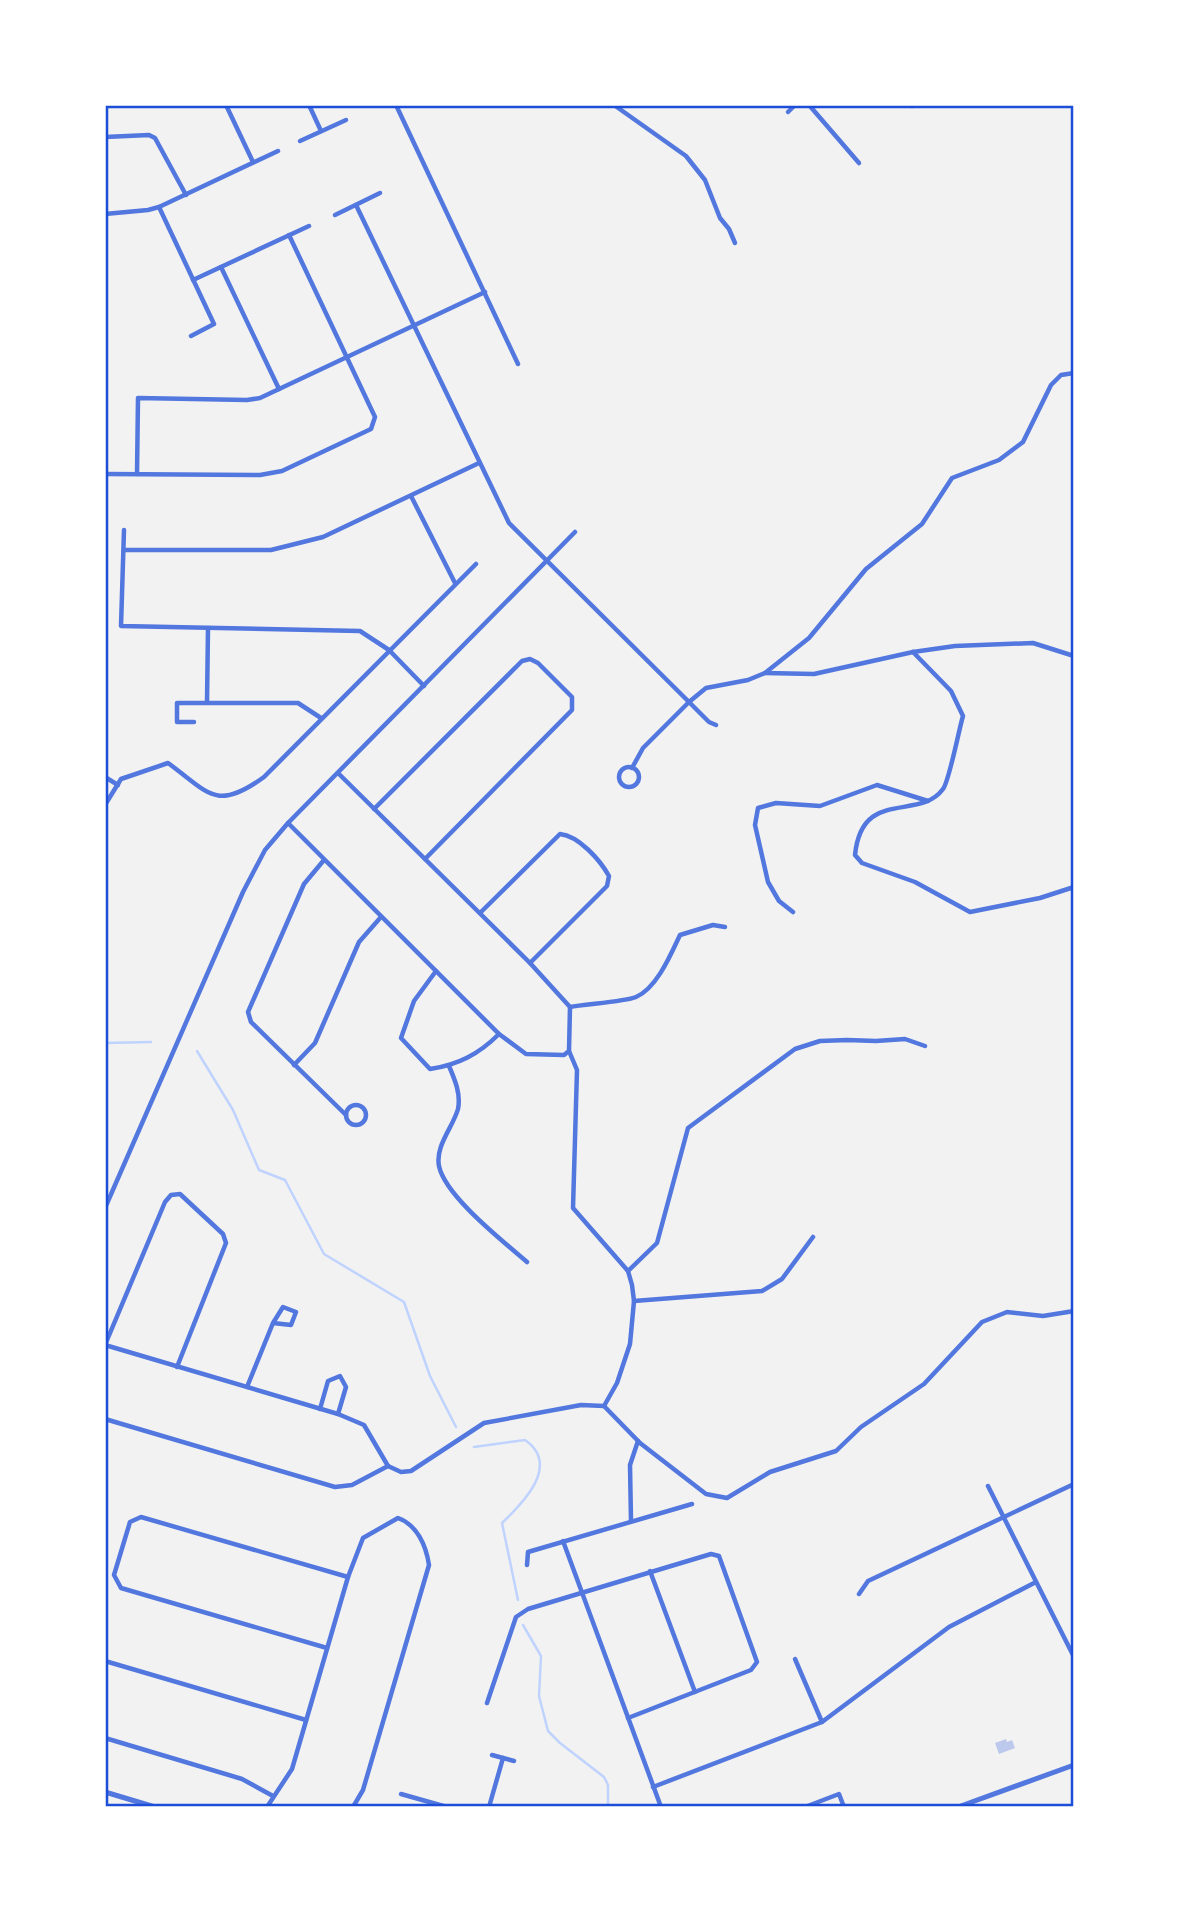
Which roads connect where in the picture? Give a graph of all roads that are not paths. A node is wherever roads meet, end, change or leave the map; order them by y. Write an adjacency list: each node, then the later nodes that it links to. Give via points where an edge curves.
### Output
1 (226, 105): 13 (street)
2 (309, 105): 9 (street)
3 (396, 105): 26 (street)
4 (614, 105): 23 (street, via 686,156 705,180)
5 (795, 105): 7 (street)
6 (809, 105): 14 (street)
7 (788, 112)
8 (346, 120): 9 (street)
9 (321, 131): 11 (street)
10 (105, 137): 16 (street, via 155,138)
11 (300, 141)
12 (278, 151): 13 (street)
13 (253, 162): 16 (street)
14 (859, 163)
15 (380, 193): 17 (street)
16 (186, 195): 18 (street)
17 (356, 205): 20 (street); 27 (street)
18 (159, 207): 19 (street); 25 (street)
19 (105, 214)
20 (335, 215)
21 (309, 226): 22 (street)
22 (289, 235): 24 (street); 29 (street)
23 (735, 243)
24 (220, 267): 25 (street); 32 (street)
25 (193, 280): 28 (street, via 214,324)
26 (485, 292): 27 (street); 30 (street)
27 (414, 325): 29 (street); 33 (street)
28 (191, 336)
29 (346, 357): 32 (street); 35 (street, via 374,417 371,429 282,471)
30 (519, 364)
31 (1074, 373): 47 (street, via 1061,374 1051,385 1023,443 999,460 952,478 922,524 866,569 808,638)
32 (279, 389): 35 (street, via 247,400 138,398)
33 (479, 463): 36 (street); 40 (street, via 509,523)
34 (105, 474): 35 (street)
35 (137, 474)
36 (411, 496): 39 (street, via 324,537 271,550); 42 (street)
37 (124, 530): 39 (street)
38 (575, 532): 40 (street)
39 (124, 550): 43 (street, via 121,626)
40 (547, 561): 48 (street); 50 (street)
41 (476, 564): 42 (street)
42 (455, 583): 44 (street)
43 (208, 628): 44 (street, via 360,631); 49 (street)
44 (389, 650): 48 (street); 51 (street)
45 (913, 652): 46 (street, via 1033,643); 47 (street, via 814,674); 58 (street, via 950,691 963,716 944,789)
46 (1074, 656)
47 (765, 673): 50 (street, via 706,688)
48 (424, 686): 55 (street)
49 (207, 702): 51 (street, via 298,704); 52 (street, via 177,703 177,722)
50 (688, 702): 53 (street); 54 (street, via 643,748)
51 (321, 718): 57 (street, via 264,777 228,797 212,796 168,763 121,779)
52 (194, 722)
53 (716, 725)
54 (632, 768): 54 (street, via 620,773 625,786 638,780)
55 (338, 773): 60 (street); 61 (street)
56 (105, 777): 57 (street)
57 (118, 785): 59 (street)
58 (928, 801): 64 (street, via 881,811 867,822 855,855 862,863 915,882 970,912); 65 (street, via 877,785 820,806 776,803 758,808 755,825 768,882 779,901)
59 (105, 805)
60 (374, 809): 62 (street); 62 (street, via 522,661 538,663 572,697 572,710)
61 (288, 823): 63 (street); 78 (street, via 265,850 243,892)
62 (425, 859): 66 (street)
63 (324, 860): 67 (street); 75 (street, via 304,884 248,1012 250,1022)
64 (1074, 887)
65 (793, 912)
66 (480, 913): 69 (street); 69 (street, via 560,834 571,835 604,867 609,876 607,886)
67 (381, 916): 70 (street); 75 (street, via 359,942 315,1043)
68 (725, 927): 71 (street, via 713,925 680,934 666,965 636,997)
69 (530, 963): 71 (street)
70 (436, 971): 72 (street); 76 (street, via 414,1001 401,1038 430,1069)
71 (570, 1007): 74 (street)
72 (499, 1034): 74 (street, via 527,1054 564,1055); 76 (street, via 482,1050)
73 (925, 1046): 81 (street, via 905,1039 820,1041 795,1049 688,1128 657,1243)
74 (569, 1051): 81 (street, via 577,1070 573,1208)
75 (294, 1065): 77 (street)
76 (449, 1066): 80 (street, via 458,1090 458,1108 439,1165 449,1185 479,1220)
77 (346, 1115): 77 (street, via 356,1106 366,1116 357,1125)
78 (105, 1208)
79 (813, 1237): 82 (street, via 782,1279 762,1291)
80 (527, 1262)
81 (628, 1271): 82 (street)
82 (634, 1301): 88 (street, via 630,1344)
83 (1074, 1311): 92 (street, via 1043,1316 1007,1312 982,1322 924,1384 861,1427 836,1451 770,1472 727,1498 706,1494)
84 (273, 1323): 84 (street, via 283,1307 296,1312 291,1325); 87 (street)
85 (105, 1345): 86 (street); 86 (street, via 165,1202 180,1194 223,1234 226,1243)
86 (177, 1367): 87 (street)
87 (247, 1387): 89 (street)
88 (604, 1406): 92 (street); 93 (street, via 580,1405 484,1423 411,1471)
89 (320, 1409): 90 (street); 90 (street, via 328,1381 340,1376 346,1387)
90 (338, 1414): 93 (street, via 363,1425)
91 (105, 1419): 93 (street, via 335,1487 352,1485)
92 (638, 1441): 99 (street, via 630,1465)
93 (388, 1466)
94 (1072, 1485): 96 (street); 98 (street)
95 (988, 1486): 98 (street)
96 (1074, 1493)
97 (692, 1503): 99 (street)
98 (1004, 1517): 104 (street); 106 (street, via 868,1581)
99 (631, 1521): 100 (street)
100 (563, 1541): 101 (street, via 528,1552); 105 (street)
101 (527, 1565)
102 (650, 1571): 105 (street); 111 (street); 111 (street, via 710,1553 719,1556 741,1615 757,1662 751,1670)
103 (348, 1577): 107 (street); 107 (street, via 141,1517 130,1522 124,1537 114,1576 121,1588); 127 (street, via 363,1538 398,1518 411,1523 429,1565 363,1790)
104 (1036, 1582): 108 (street); 115 (street, via 949,1627)
105 (580, 1592): 112 (street, via 530,1607 516,1617); 113 (street)
106 (859, 1594)
107 (327, 1648): 114 (street)
108 (1074, 1657)
109 (796, 1659): 115 (street)
110 (105, 1661): 114 (street)
111 (695, 1692): 113 (street)
112 (487, 1703)
113 (628, 1718): 121 (street)
114 (306, 1720): 124 (street, via 292,1769)
115 (822, 1721): 121 (street)
116 (105, 1738): 124 (street, via 242,1779)
117 (492, 1755): 118 (street)
118 (503, 1758): 119 (street); 129 (street)
119 (513, 1761)
120 (1074, 1765): 133 (street)
121 (653, 1787): 130 (street)
122 (105, 1792): 125 (street)
123 (401, 1794): 128 (street)
124 (273, 1796): 126 (street)
125 (155, 1807)
126 (267, 1807)
127 (353, 1807)
128 (447, 1807)
129 (489, 1807)
130 (661, 1807)
131 (806, 1807): 132 (street, via 839,1794)
132 (844, 1807)
133 (958, 1807)

